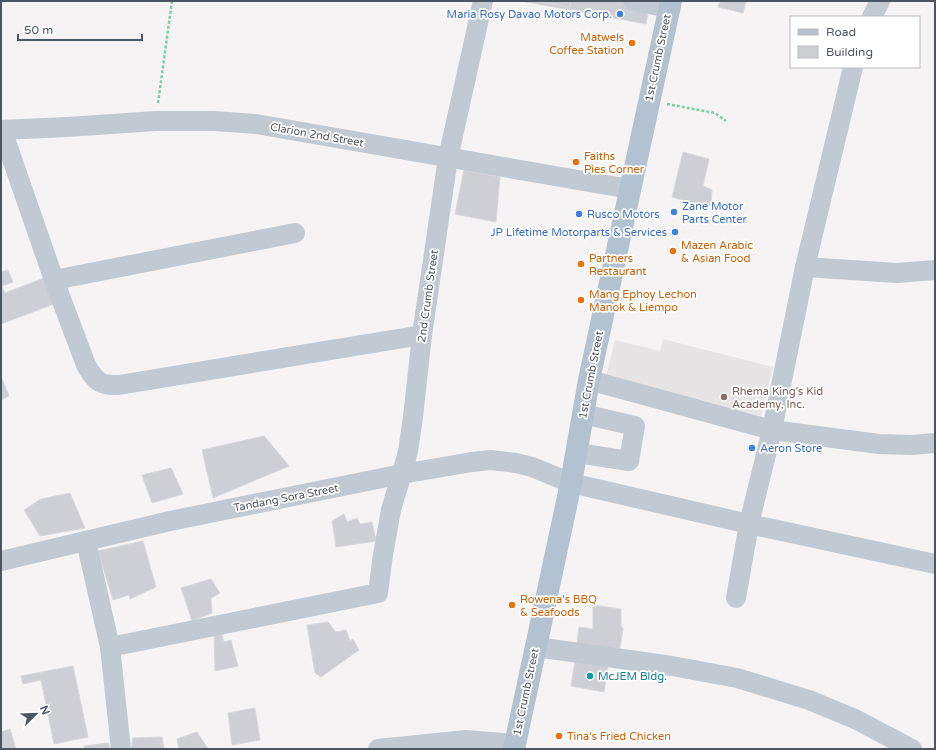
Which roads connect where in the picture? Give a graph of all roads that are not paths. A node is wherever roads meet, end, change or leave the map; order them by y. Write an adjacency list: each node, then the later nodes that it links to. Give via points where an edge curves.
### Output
1 (483, 1): 8 (street, 2nd Crumb Street)
2 (633, 1): 4 (street)
3 (880, 1): 5 (street)
4 (670, 4): 9 (main road, 1st Crumb Street)
5 (872, 16)
6 (853, 68): 11 (street)
7 (1, 130): 8 (street, Clarion 2nd Street, via 156,121 214,121 256,124); 13 (street)
8 (448, 158): 9 (street, Clarion 2nd Street); 14 (street, 2nd Crumb Street)
9 (630, 189): 15 (main road, 1st Crumb Street)
10 (295, 233): 13 (street)
11 (806, 267): 12 (street, via 897,273); 19 (street)
12 (935, 270)
13 (54, 280): 14 (street, via 86,365 97,381 104,384 119,385)
14 (422, 335): 22 (street, 2nd Crumb Street, via 413,417)
15 (589, 380): 16 (street); 17 (main road, 1st Crumb Street)
16 (642, 395): 18 (street); 19 (street)
17 (583, 414): 18 (street); 21 (main road, 1st Crumb Street)
18 (635, 426): 21 (street, via 629,460)
19 (772, 430): 20 (street, via 879,444); 24 (street)
20 (935, 443)
21 (577, 453): 23 (main road, 1st Crumb Street)
22 (402, 474): 23 (street, Tandang Sora Street, via 490,460 532,467); 25 (street, Tandang Sora Street, via 170,521); 29 (street, 2nd Crumb Street, via 391,510 378,593)
23 (571, 483): 24 (street, Tandang Sora Street); 30 (main road, 1st Crumb Street)
24 (749, 524): 27 (street, Tandang Sora Street); 28 (street)
25 (86, 541): 26 (street, Tandang Sora Street); 29 (street)
26 (1, 561)
27 (935, 564)
28 (736, 598)
29 (110, 646): 33 (street)
30 (536, 647): 32 (main road, 1st Crumb Street); 35 (street, via 738,678 809,700 855,719)
31 (435, 746): 32 (street, via 466,740); 34 (street)
32 (514, 747)
33 (121, 749)
34 (378, 749)
35 (912, 749)

